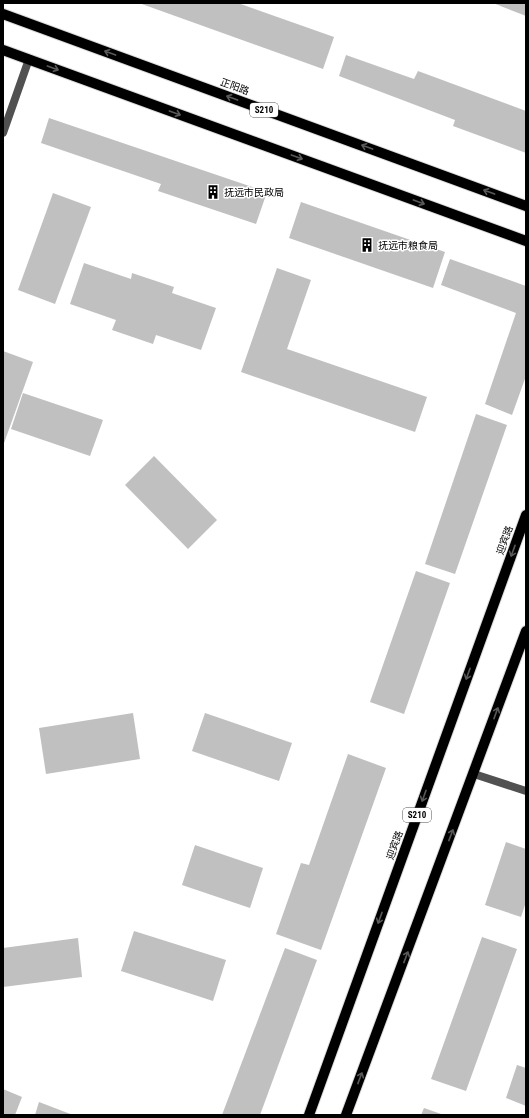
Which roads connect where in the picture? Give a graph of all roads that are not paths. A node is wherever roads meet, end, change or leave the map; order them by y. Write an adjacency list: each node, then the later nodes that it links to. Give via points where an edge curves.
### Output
1 (3, 14): 5 (main road, 正阳路 / S210, one-way to 1)
2 (3, 50): 3 (main road)
3 (29, 60): 4 (street); 6 (main road, one-way to 6)
4 (3, 132)
5 (526, 206)
6 (526, 241)
7 (526, 515): 11 (main road, 迎宾路 / S210, one-way to 11)
8 (526, 631): 9 (main road, one-way to 8)
9 (474, 774): 10 (street); 12 (main road, one-way to 9)
10 (526, 792)
11 (309, 1115)
12 (346, 1115)

